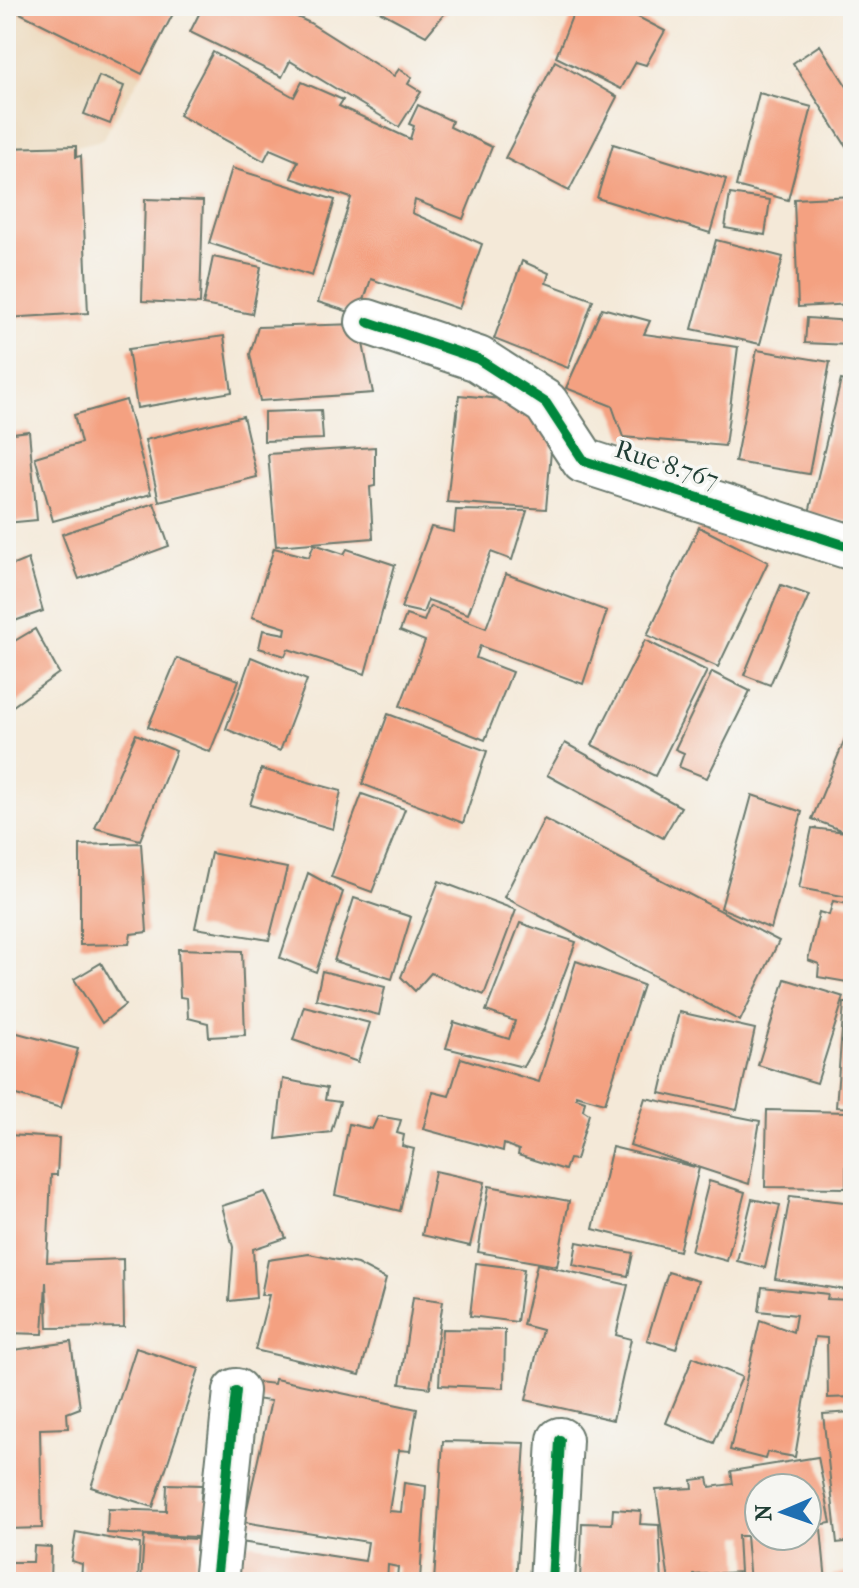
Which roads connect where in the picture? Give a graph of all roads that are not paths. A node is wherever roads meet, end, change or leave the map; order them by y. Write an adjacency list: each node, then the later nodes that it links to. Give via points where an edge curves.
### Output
1 (368, 322): 2 (street, Rue 8.767, via 478,359 546,403 584,461)
2 (853, 548)
3 (236, 1391): 5 (street)
4 (560, 1440): 6 (street)
5 (216, 1582)
6 (552, 1582)

